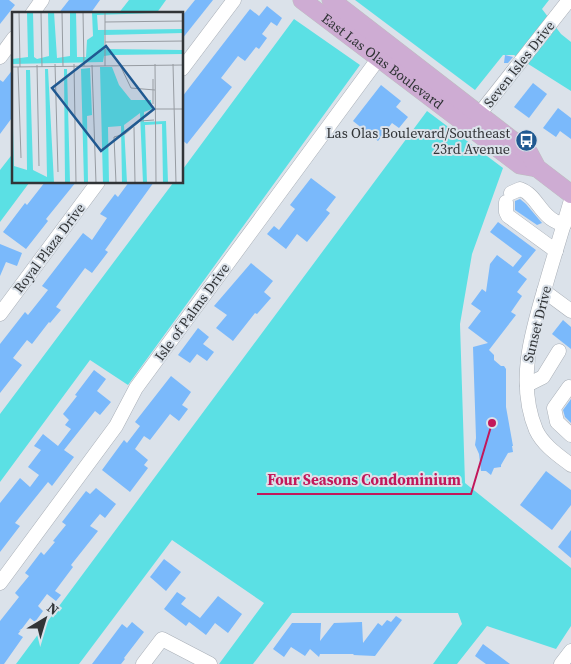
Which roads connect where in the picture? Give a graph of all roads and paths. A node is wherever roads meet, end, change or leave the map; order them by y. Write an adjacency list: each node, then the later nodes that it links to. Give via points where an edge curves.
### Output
1 (42, 0): 6 (street)
2 (234, 0): 11 (street)
3 (302, 0): 7 (main road, East Las Olas Boulevard)
4 (569, 0): 12 (street, Seven Isles Drive)
5 (339, 2): 7 (street); 9 (main road, East Las Olas Boulevard)
6 (33, 12)
7 (330, 21): 9 (main road, East Las Olas Boulevard)
8 (12, 41): 10 (street)
9 (384, 51): 12 (main road, East Las Olas Boulevard); 26 (street, Isle of Palms Drive, via 136,388 116,426)
10 (0, 57)
11 (184, 66)
12 (475, 120): 14 (main road, East Las Olas Boulevard, via 529,153 537,168)
13 (97, 184): 20 (street, Royal Plaza Drive)
14 (571, 194)
15 (571, 200): 16 (street, Sunset Drive)
16 (565, 230): 17 (street, Sunset Drive); 17 (street, via 524,191 520,189 509,197 508,216)
17 (556, 251): 18 (street, Sunset Drive)
18 (544, 291): 19 (street); 22 (street, Sunset Drive, via 533,326 526,367)
19 (571, 311)
20 (0, 314)
21 (560, 351): 22 (street, via 543,377)
22 (527, 385): 25 (street, Sunset Drive, via 536,431 548,447)
23 (569, 387): 24 (street, via 554,408 557,422)
24 (571, 435)
25 (569, 459)
26 (0, 583)
27 (144, 664): 28 (street, via 162,638)
28 (210, 664)

